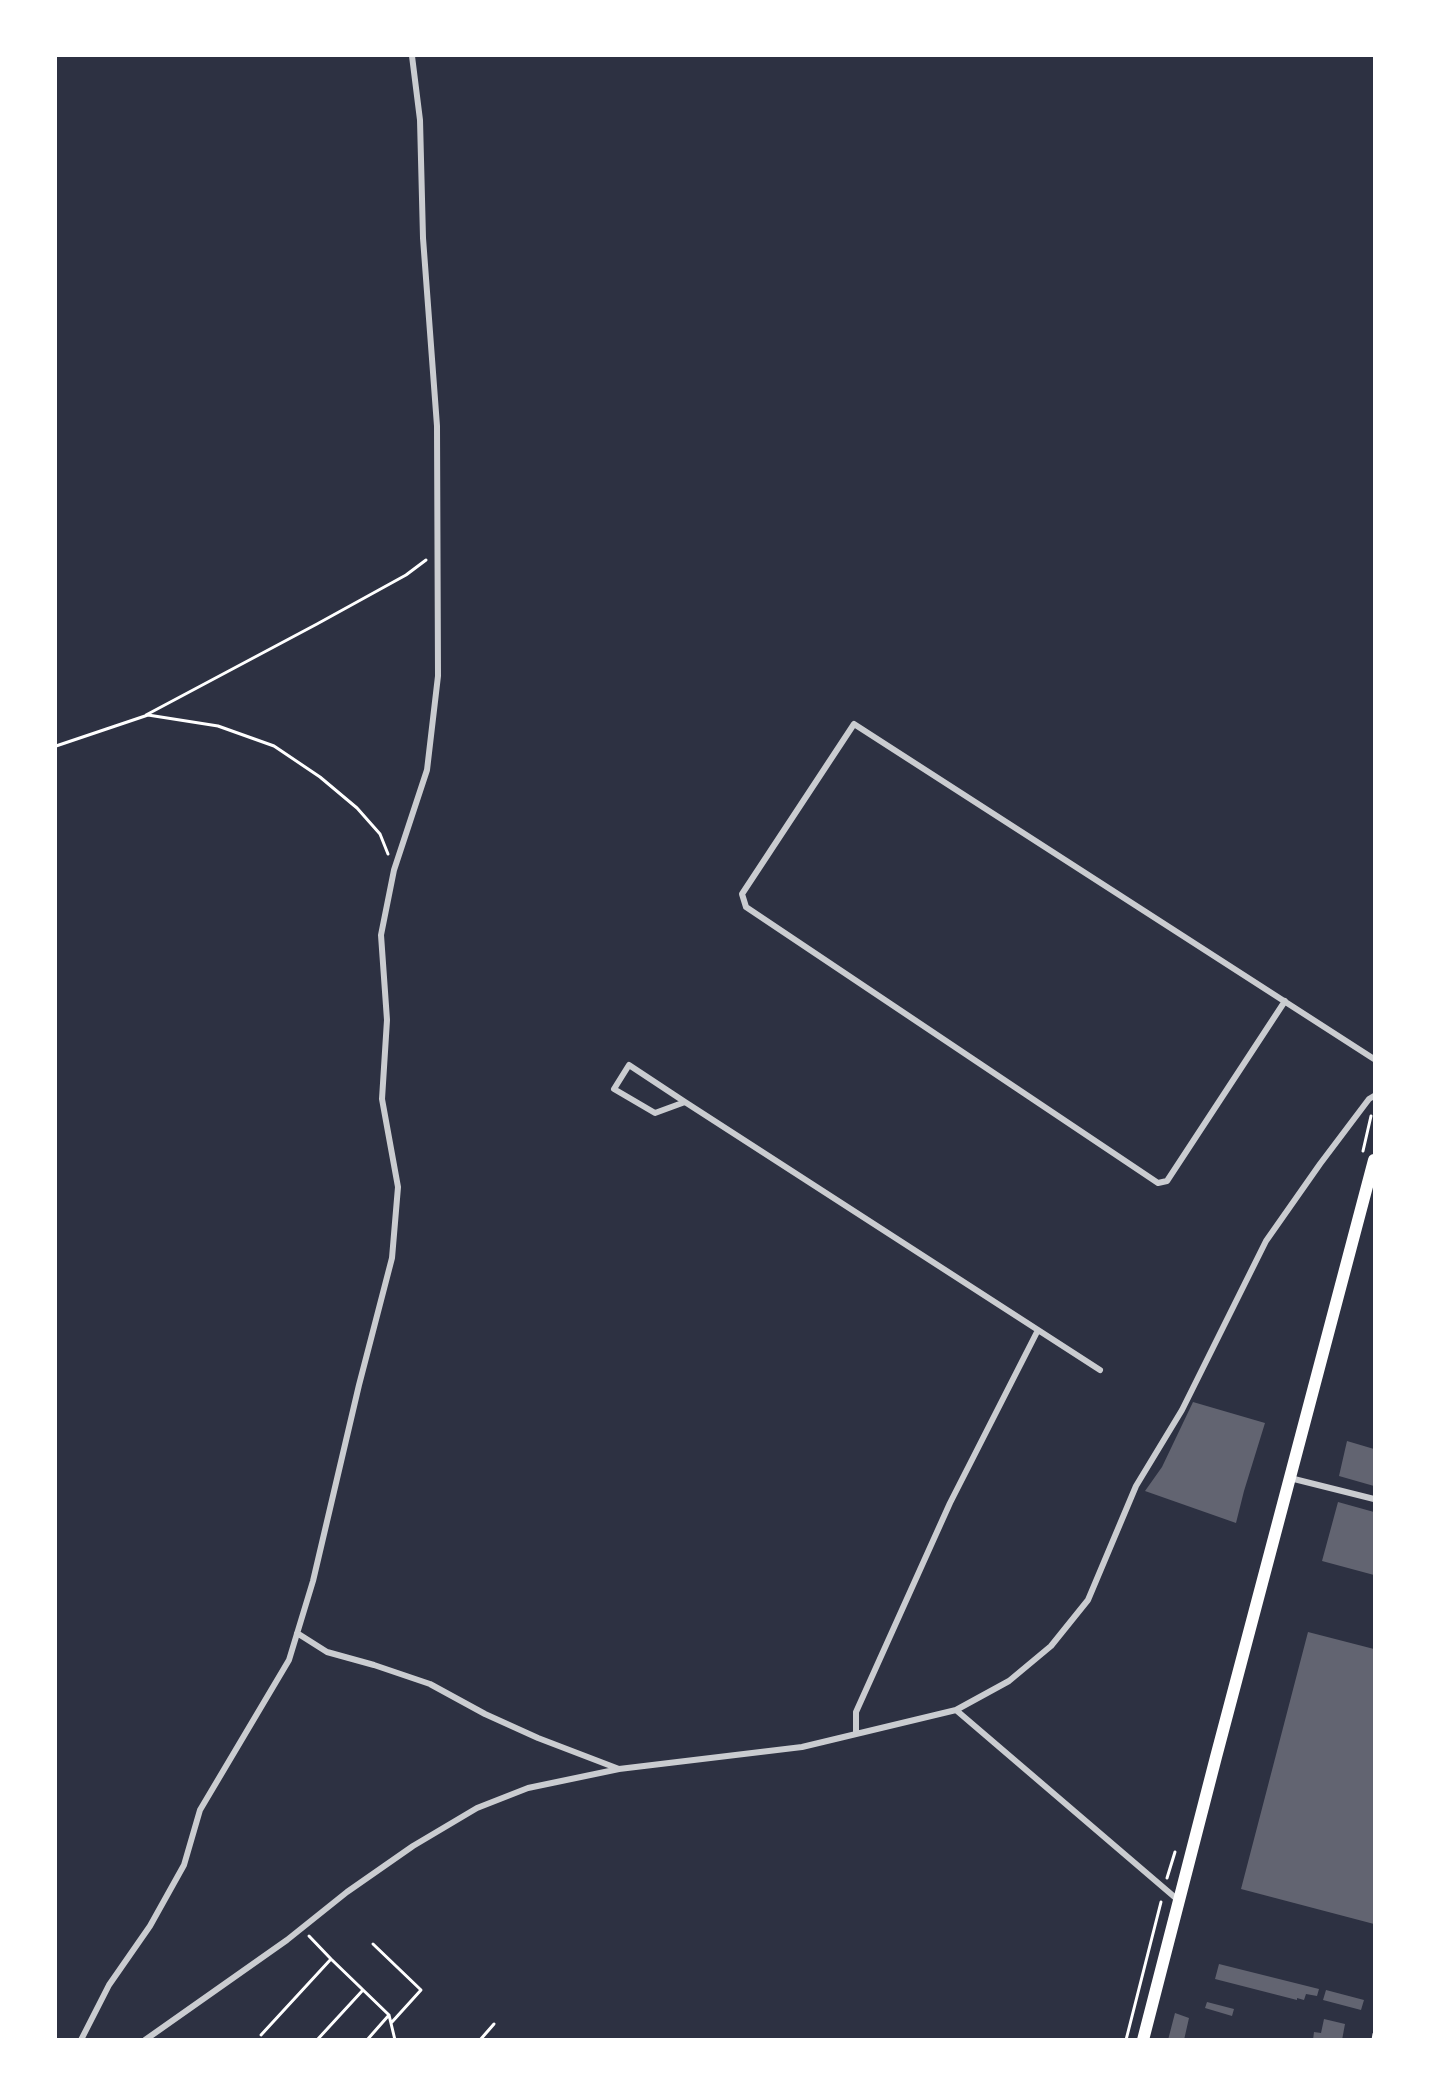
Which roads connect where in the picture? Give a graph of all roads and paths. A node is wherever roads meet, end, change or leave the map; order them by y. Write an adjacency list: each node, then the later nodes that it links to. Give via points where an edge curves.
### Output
1 (412, 56): 2 (street, via 420,120 423,238 437,426)
2 (437, 552): 3 (path, via 396,580); 5 (street, via 438,676 427,770)
3 (142, 717): 4 (path); 5 (path, via 218,726 274,746 357,808 380,834)
4 (56, 746)
5 (394, 870): 15 (street, via 381,935 387,1020 382,1099 398,1187 392,1258)
6 (1285, 1001): 6 (street, via 854,724 742,894 746,907 1158,1183 1167,1181); 7 (street)
7 (1374, 1059)
8 (1374, 1096): 16 (street, via 1266,1241 1182,1410 1136,1486 1088,1600 1051,1646 1009,1681)
9 (685, 1101): 9 (street, via 629,1065 614,1089 655,1113); 11 (street)
10 (1374, 1160): 13 (highway)
11 (1038, 1330): 12 (street); 17 (street, via 931,1545 856,1712)
12 (1100, 1370)
13 (1290, 1478): 14 (street); 19 (highway)
14 (1374, 1499)
15 (297, 1633): 18 (street, via 327,1652 430,1684 538,1738); 29 (street, via 289,1660 200,1810 184,1865 150,1926 109,1984)
16 (956, 1710): 17 (street); 19 (street)
17 (856, 1734): 18 (street, via 802,1746)
18 (619, 1769): 20 (street, via 528,1788 477,1808 413,1846)
19 (1179, 1900): 35 (highway)
20 (302, 1928): 22 (path); 30 (street)
21 (373, 1944): 25 (path, via 421,1990)
22 (330, 1959): 23 (path); 28 (path)
23 (363, 1990): 24 (path); 31 (path)
24 (389, 2015): 25 (path); 32 (path)
25 (391, 2022): 33 (path)
26 (494, 2024): 34 (path)
27 (1374, 2034): 36 (path)
28 (261, 2035)
29 (81, 2040)
30 (145, 2040)
31 (317, 2040)
32 (367, 2040)
33 (395, 2040)
34 (480, 2040)
35 (1143, 2040)
36 (1373, 2040)

